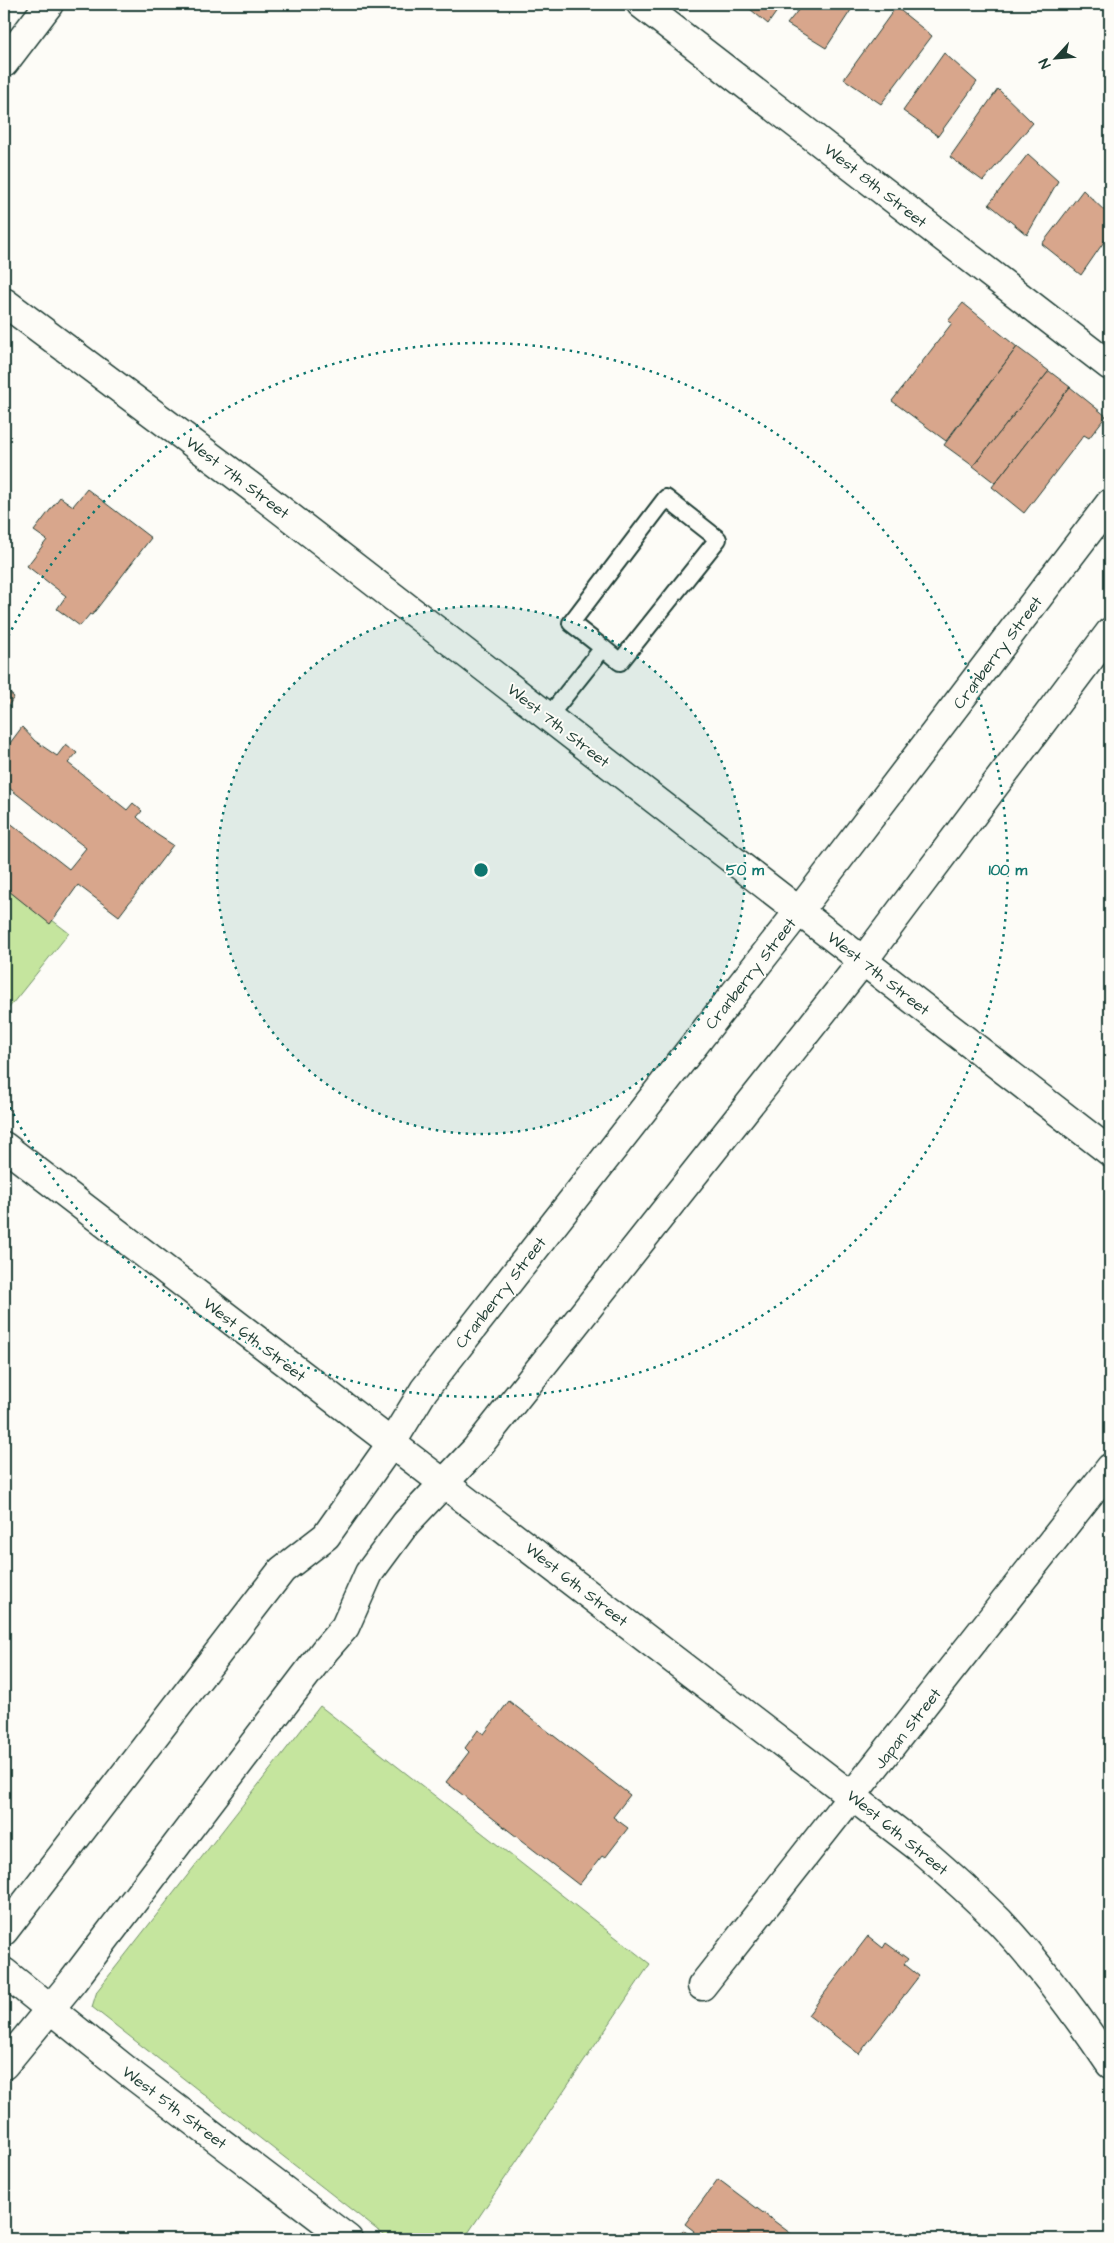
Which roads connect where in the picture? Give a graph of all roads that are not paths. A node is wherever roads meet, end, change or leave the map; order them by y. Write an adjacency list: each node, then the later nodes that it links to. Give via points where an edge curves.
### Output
1 (49, 4): 3 (street)
2 (641, 4): 5 (street, West 8th Street)
3 (4, 63)
4 (4, 302): 9 (street, West 7th Street, via 250,486)
5 (1110, 366)
6 (1110, 503): 10 (street, Cranberry Street)
7 (1110, 632): 11 (street)
8 (603, 648): 8 (lane, via 571,623 666,498 718,539 620,662); 9 (lane)
9 (548, 716): 10 (street, West 7th Street)
10 (799, 911): 11 (street, West 7th Street); 14 (street, Cranberry Street, via 448,1359 420,1396)
11 (863, 961): 13 (street, West 7th Street); 16 (street, via 476,1449)
12 (4, 1146): 14 (street, West 6th Street)
13 (1110, 1152)
14 (392, 1444): 16 (street, West 6th Street); 18 (street, Cranberry Street, via 326,1536 282,1570)
15 (1110, 1468): 17 (street, Japan Street)
16 (443, 1483): 17 (street, West 6th Street); 21 (street, via 406,1523 369,1573 345,1627)
17 (853, 1795): 20 (street, Japan Street); 23 (street, West 6th Street, via 957,1880 1000,1923 1085,2026)
18 (4, 1931)
19 (4, 1972): 21 (street, West 5th Street)
20 (702, 1986)
21 (50, 2009): 22 (street); 24 (street, West 5th Street)
22 (4, 2064)
23 (1110, 2064)
24 (348, 2239)

